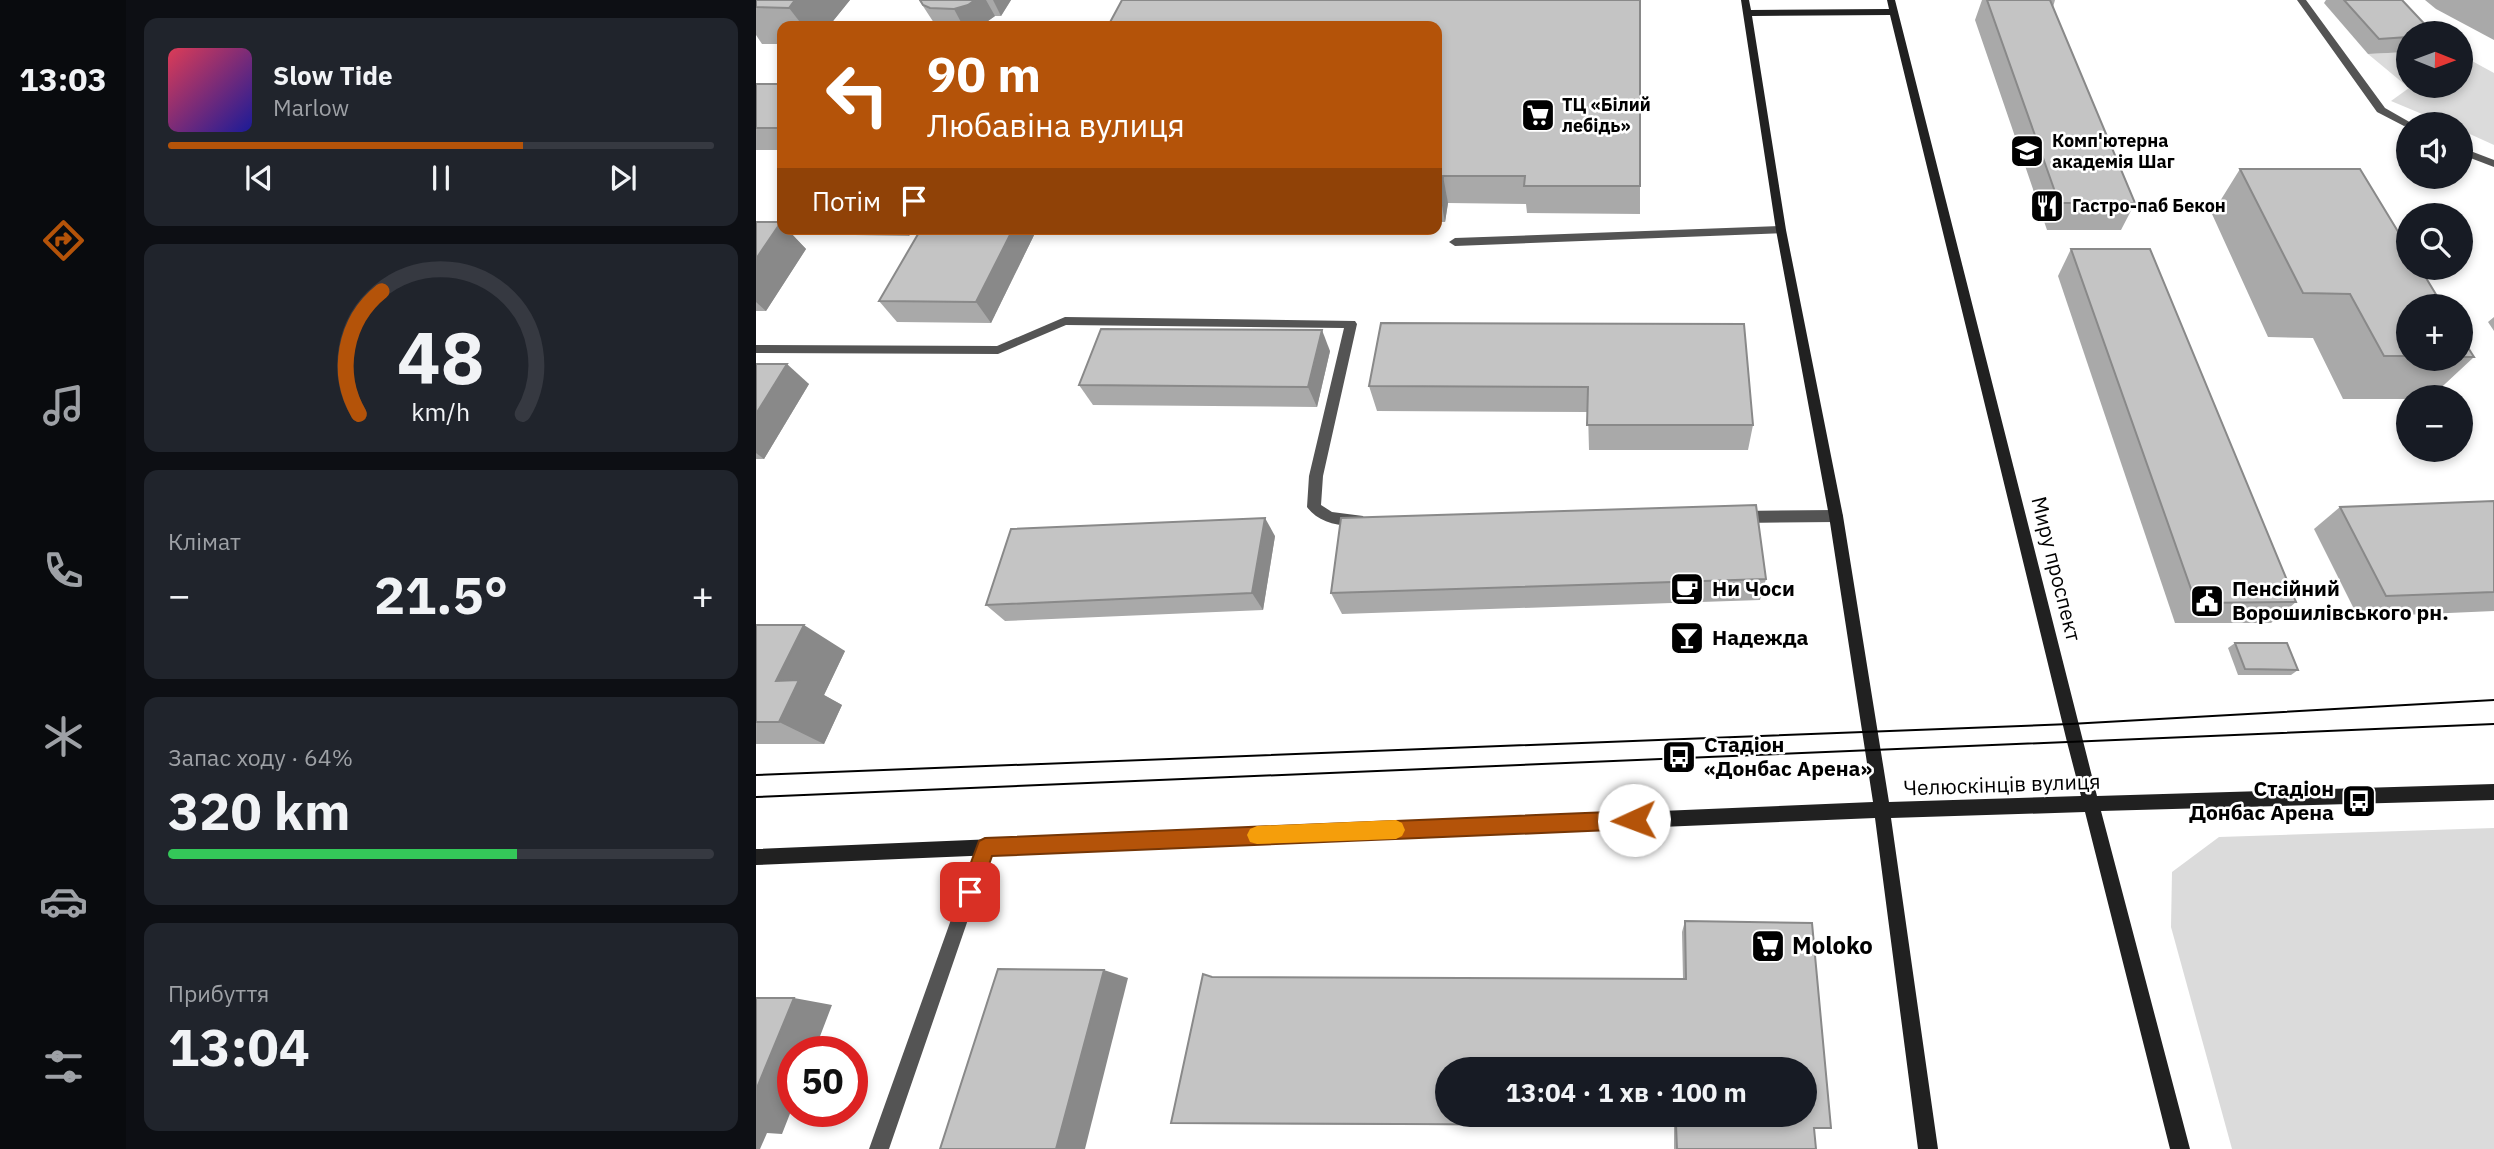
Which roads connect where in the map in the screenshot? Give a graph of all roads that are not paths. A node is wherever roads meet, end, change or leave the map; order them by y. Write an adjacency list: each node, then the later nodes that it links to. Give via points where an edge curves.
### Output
1 (2301, 0): 4 (street, via 2381,110)
2 (1746, 6): 3 (main road); 7 (main road)
3 (1892, 6): 14 (main road, Миру проспект)
4 (2396, 118)
5 (2473, 155): 6 (street)
6 (2494, 164)
7 (1781, 230): 8 (street); 10 (main road)
8 (1455, 242)
9 (756, 349): 12 (street, via 998,350 1065,321 1351,324 1316,476 1314,507 1329,517)
10 (1836, 516): 11 (street); 15 (main road)
11 (1723, 517)
12 (1367, 521)
13 (2494, 792): 14 (main road, Челюскінців вулиця)
14 (2091, 803): 15 (main road, Челюскінців вулиця); 20 (main road, Миру проспект)
15 (1881, 810): 16 (main road, Челюскінців вулиця); 19 (main road)
16 (985, 847): 17 (main road, Челюскінців вулиця); 18 (street)
17 (756, 857)
18 (879, 1149)
19 (1928, 1149)
20 (2180, 1149)

